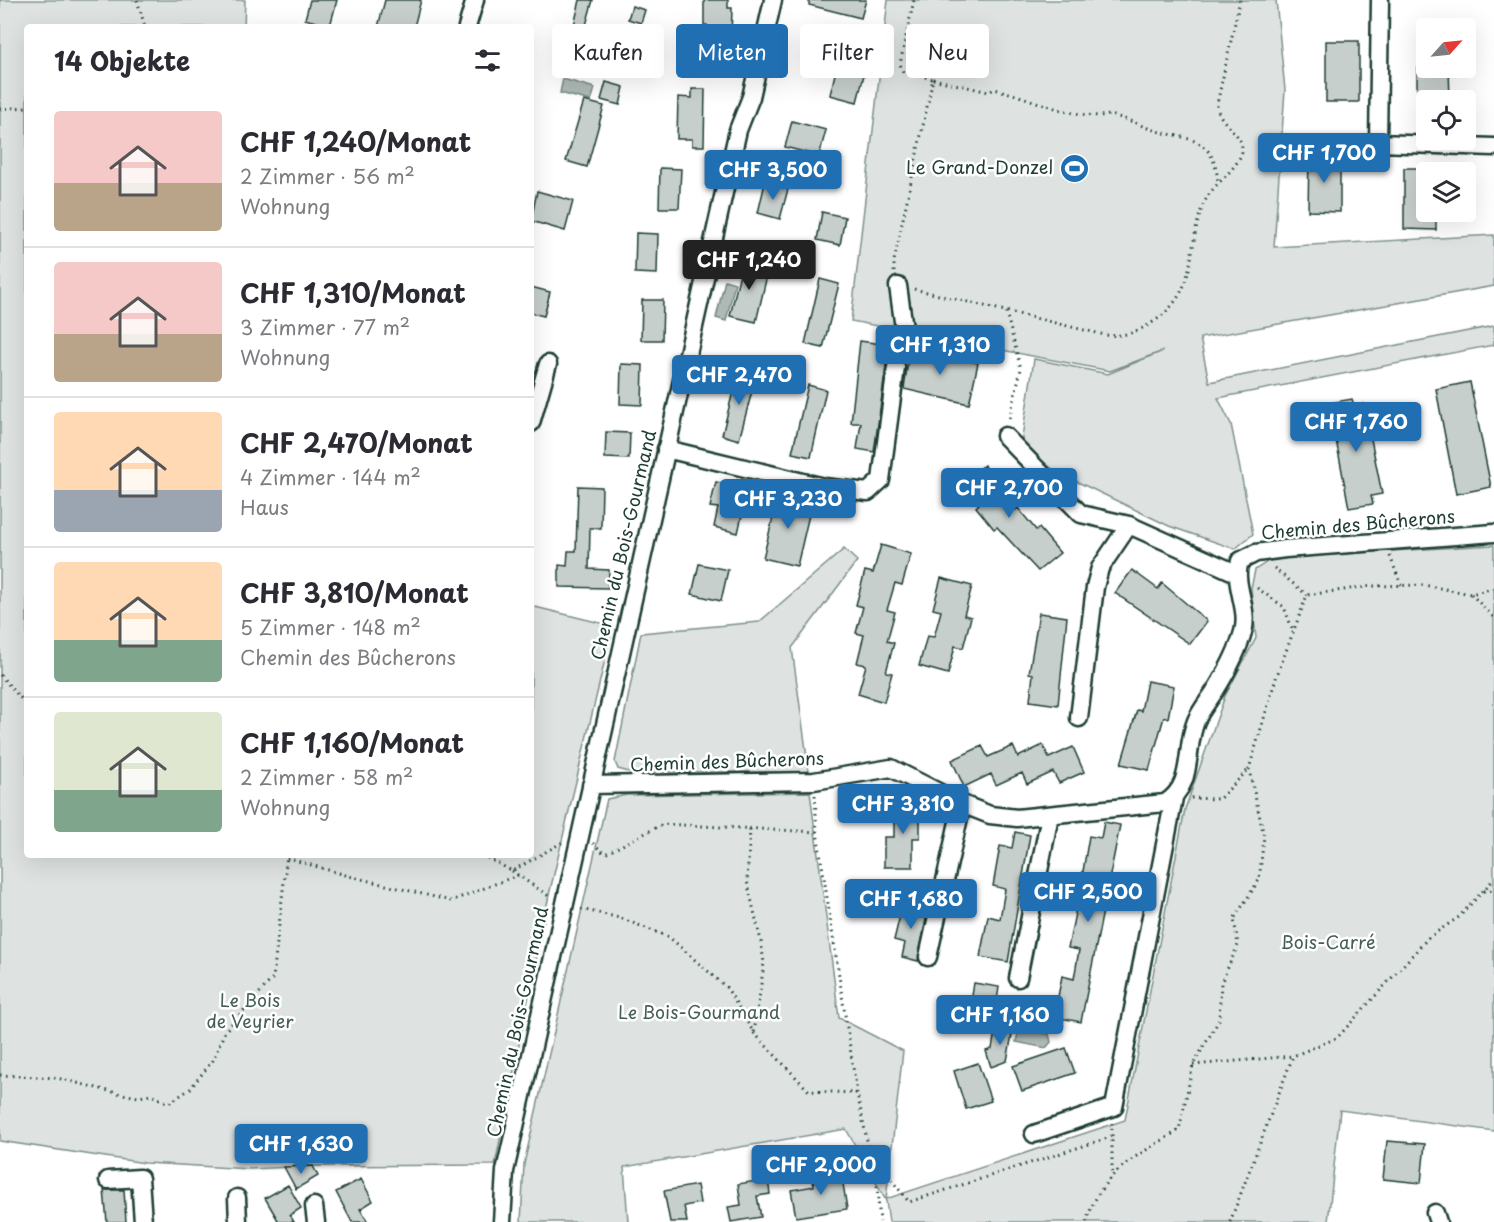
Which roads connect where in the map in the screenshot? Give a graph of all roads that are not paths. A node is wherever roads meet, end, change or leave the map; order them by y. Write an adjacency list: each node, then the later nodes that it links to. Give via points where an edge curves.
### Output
1 (475, 0): 4 (street)
2 (773, 0): 10 (street, Chemin du Bois-Gourmand, via 751,97 738,130)
3 (1380, 0): 5 (street, via 1378,143)
4 (468, 24)
5 (1494, 147)
6 (898, 286): 10 (street, via 904,328 881,480 868,492 824,487)
7 (548, 364): 8 (street)
8 (534, 413)
9 (1005, 436): 11 (street, via 1081,514)
10 (666, 449): 15 (street, Chemin du Bois-Gourmand)
11 (1129, 525): 13 (street); 14 (street, via 1100,568 1095,587)
12 (1494, 532): 13 (street, Chemin des Bûcherons, via 1256,553 1240,561)
13 (1236, 573): 16 (street, via 1244,602 1244,631 1196,722 1184,783)
14 (1079, 718)
15 (591, 785): 17 (street, Chemin des Bûcherons, via 814,781 891,768); 26 (street, Chemin du Bois-Gourmand, via 505,1171)
16 (1174, 798): 18 (street, Chemin des Bûcherons, via 1153,806); 21 (street, via 1114,1107)
17 (962, 804): 18 (street, Chemin des Bûcherons, via 990,815); 19 (street)
18 (1050, 815): 20 (street)
19 (928, 957)
20 (1018, 978)
21 (1034, 1134)
22 (108, 1180): 24 (street, via 140,1178)
23 (237, 1198): 25 (street)
24 (143, 1222)
25 (238, 1222)
26 (502, 1222)

